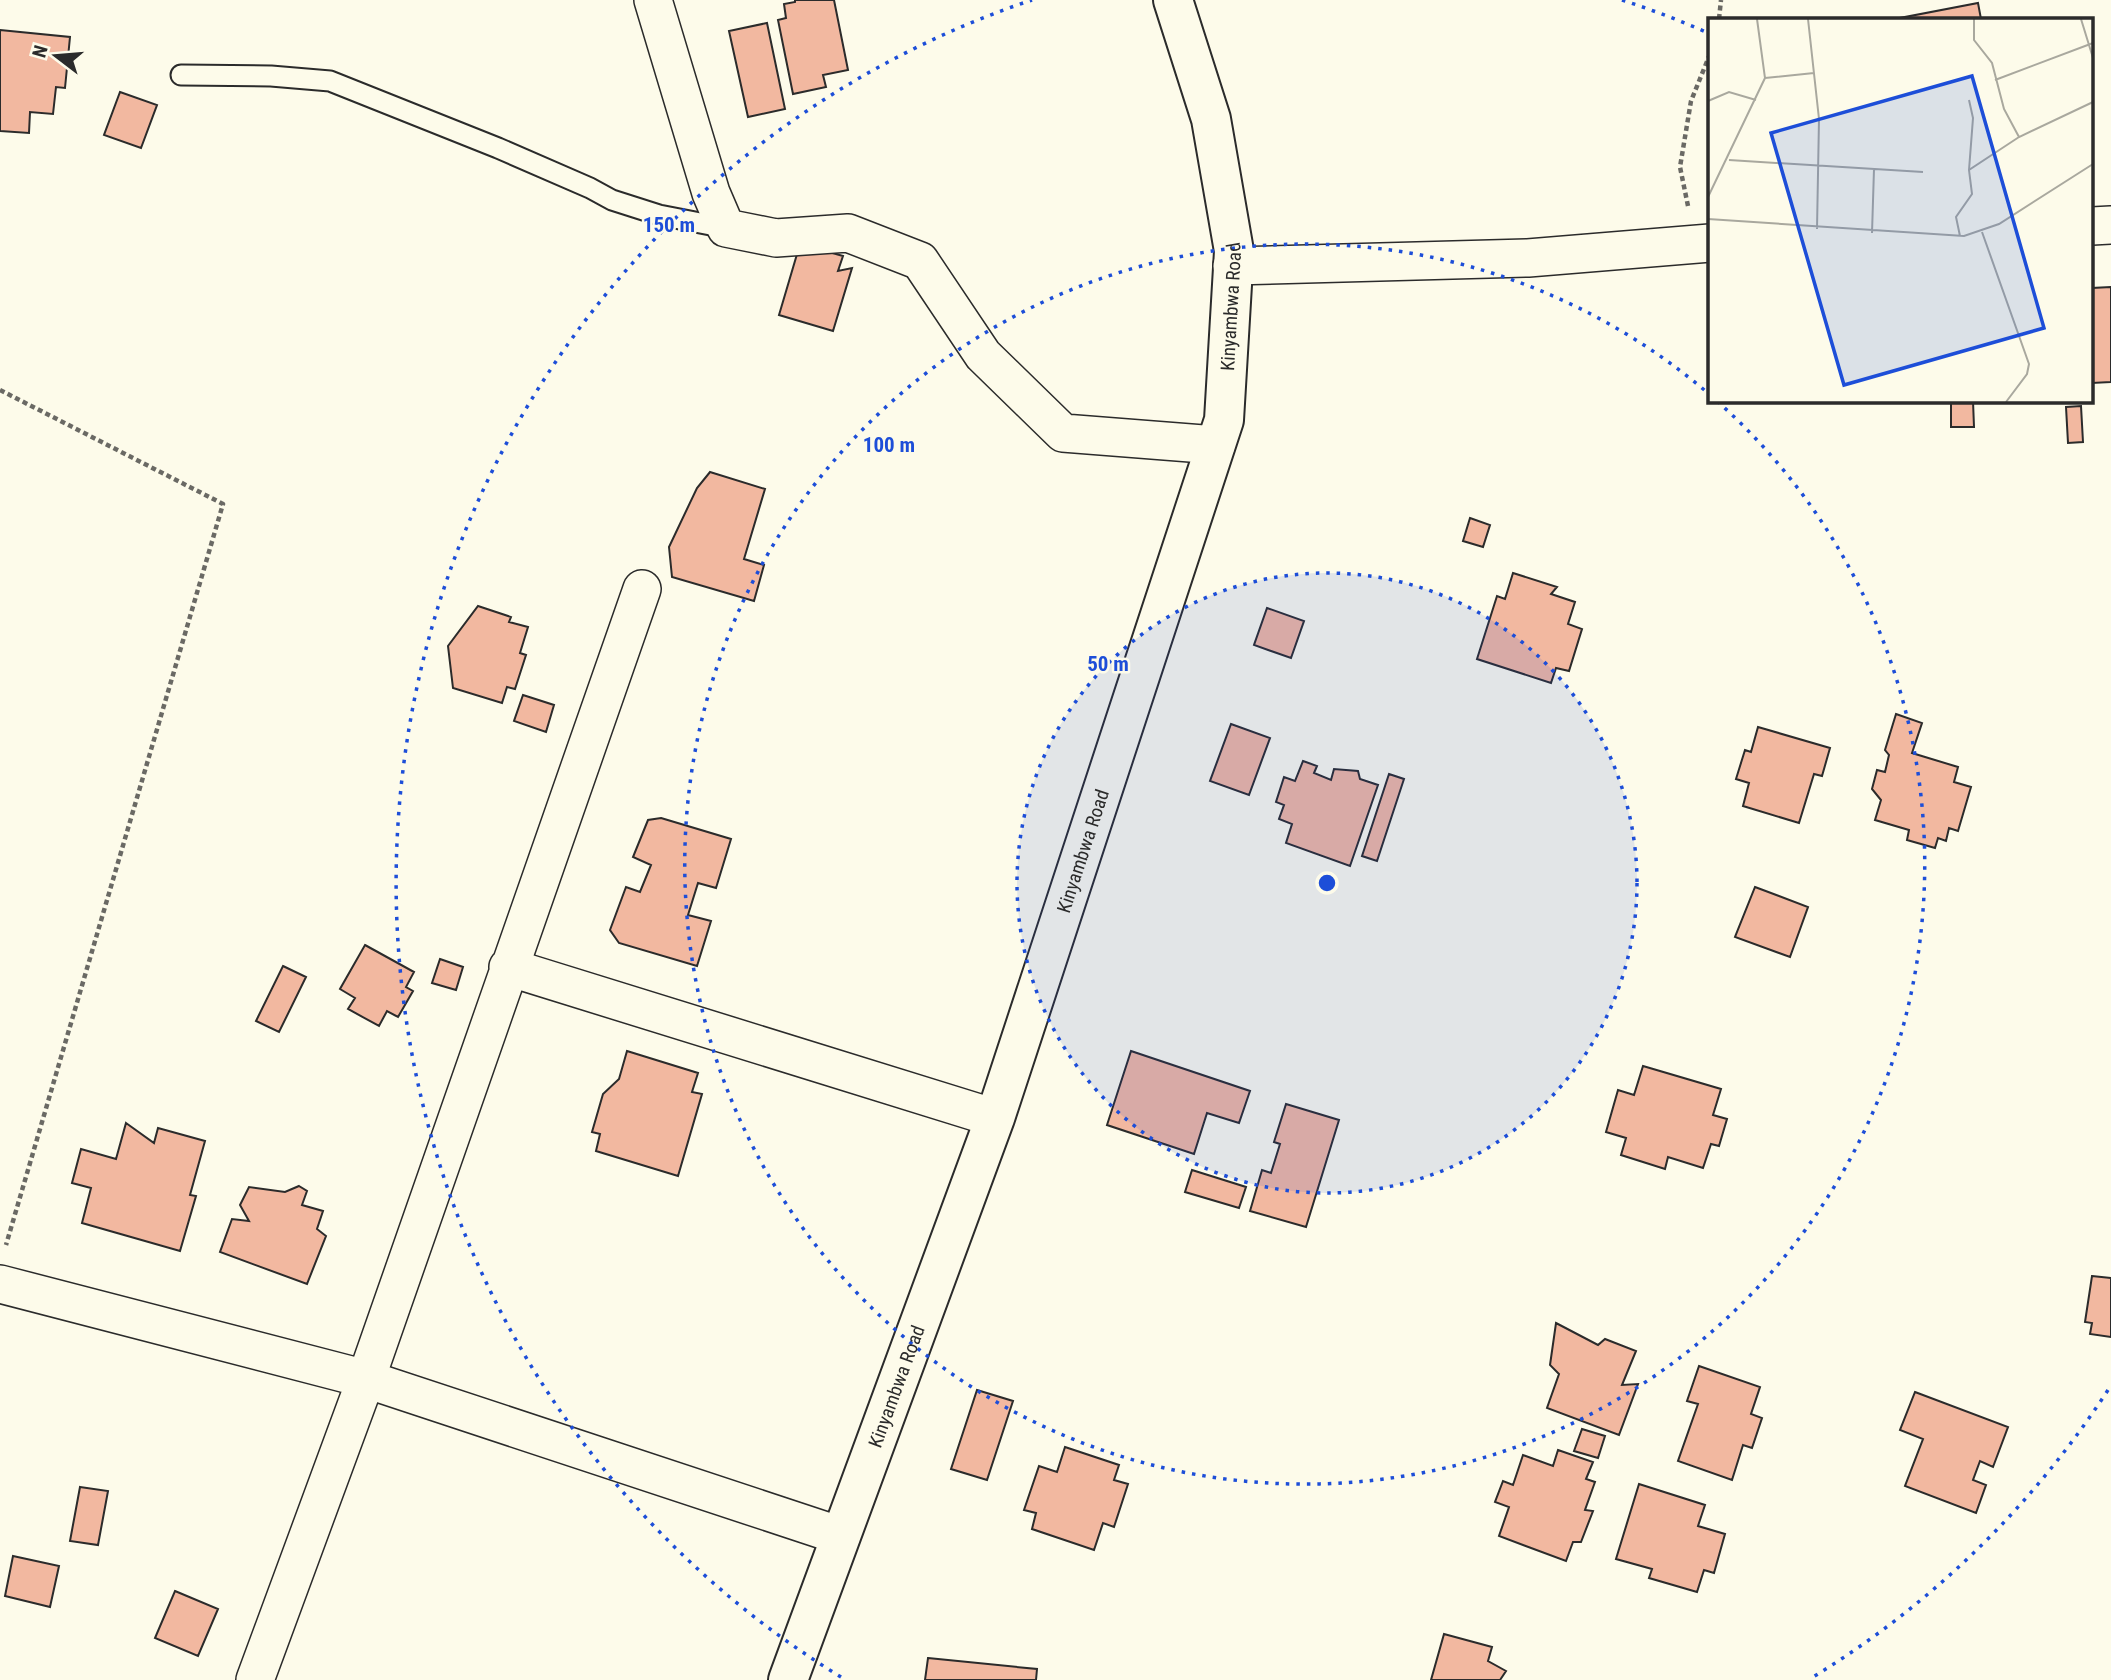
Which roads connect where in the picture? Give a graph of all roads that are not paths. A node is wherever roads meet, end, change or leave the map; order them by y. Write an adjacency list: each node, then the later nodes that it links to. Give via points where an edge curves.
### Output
1 (653, 0): 4 (street, via 711,193)
2 (1174, 0): 6 (street, Kinyambwa Road, via 1210,119)
3 (181, 75): 4 (lane, via 331,81 612,200)
4 (726, 228): 7 (street, via 776,238 848,233 920,261 983,355 1063,433)
5 (1703, 244): 6 (street, via 1528,258)
6 (1233, 266): 7 (street, Kinyambwa Road, via 1224,420)
7 (1216, 445): 10 (street, Kinyambwa Road)
8 (642, 589): 9 (street)
9 (508, 967): 10 (street); 12 (street)
10 (995, 1118): 13 (street, Kinyambwa Road)
11 (2, 1268): 12 (street)
12 (366, 1379): 13 (street); 14 (street)
13 (841, 1536): 15 (street, Kinyambwa Road)
14 (255, 1680)
15 (788, 1680)

